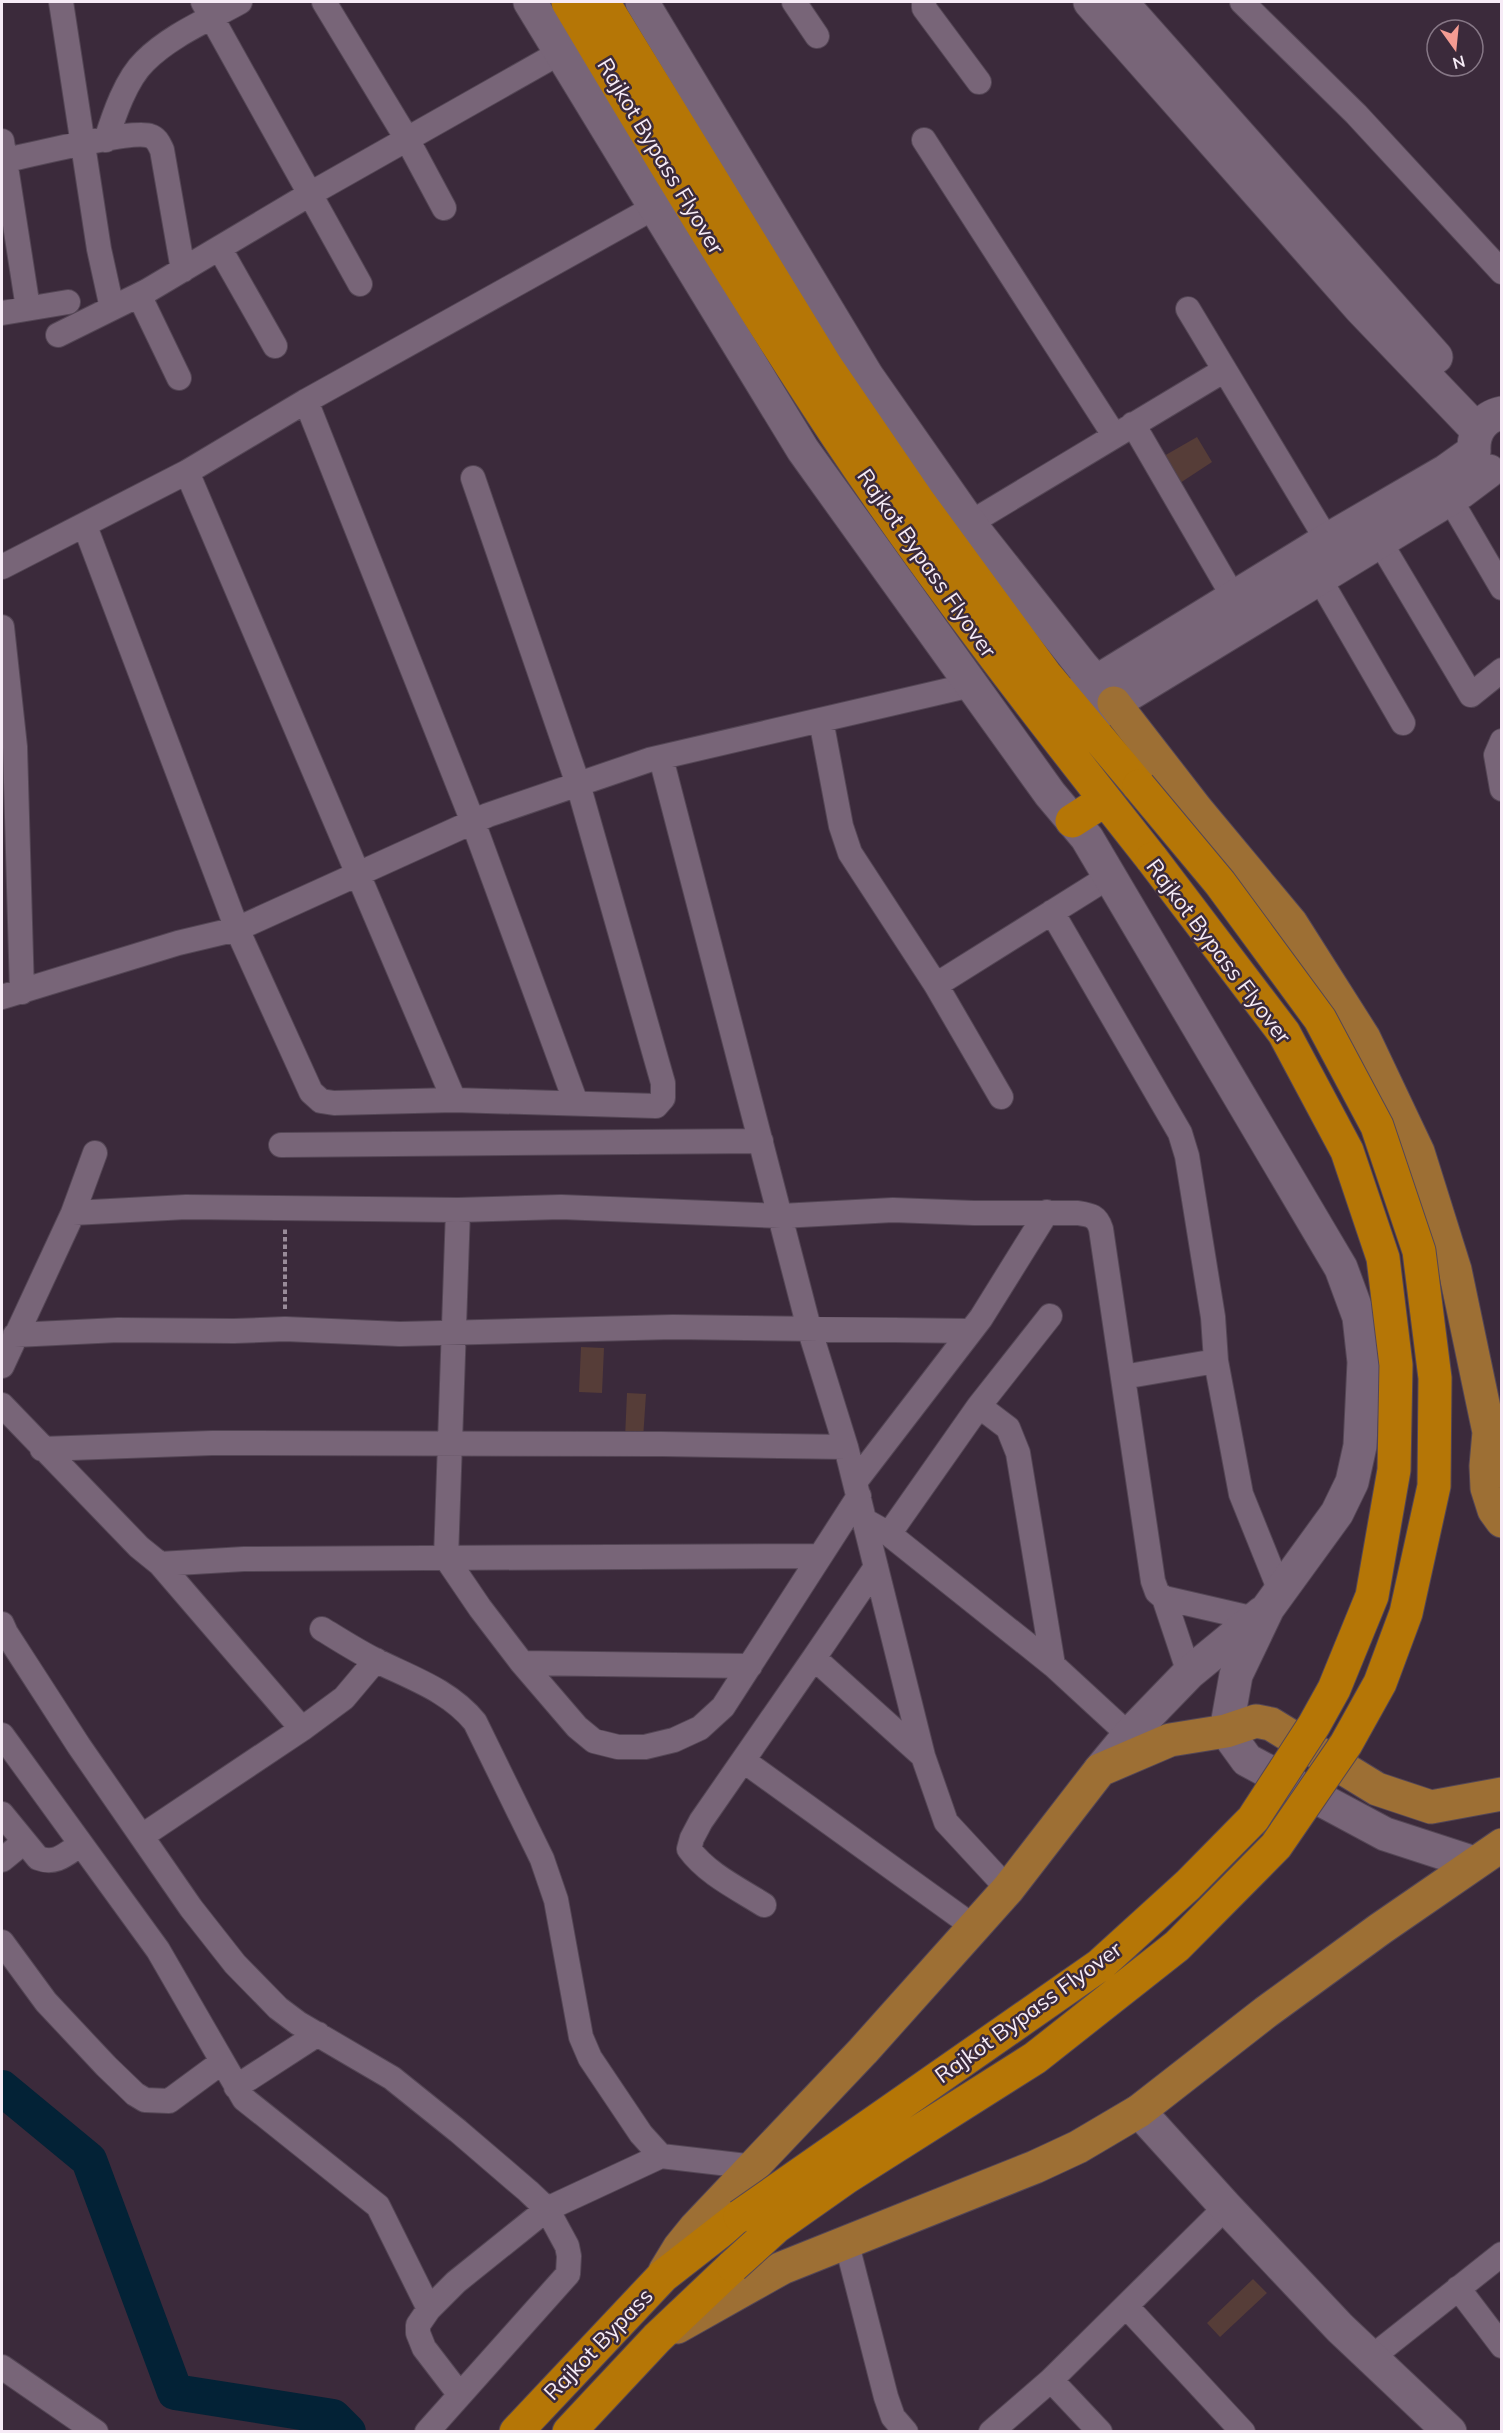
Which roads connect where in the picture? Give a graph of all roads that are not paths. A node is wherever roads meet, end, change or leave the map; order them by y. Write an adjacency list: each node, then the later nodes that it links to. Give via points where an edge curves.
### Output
1 (62, 2): 19 (street)
2 (240, 2): 13 (street)
3 (324, 2): 17 (street)
4 (530, 2): 15 (street)
5 (568, 2): 63 (highway, Rajkot Bypass Flyover, via 688,204 838,436 954,604)
6 (603, 2): 56 (highway, Rajkot Bypass Flyover, via 826,366 919,502)
7 (642, 2): 44 (street, via 867,376)
8 (794, 2): 14 (street)
9 (924, 2): 16 (street, via 924,8)
10 (1090, 2): 40 (street, via 1361,309)
11 (1121, 2): 40 (street, via 1361,270)
12 (1242, 2): 26 (street, via 1356,114)
13 (208, 9): 19 (street, via 144,62); 21 (street)
14 (817, 36)
15 (561, 52): 17 (street); 22 (street)
16 (979, 82)
17 (407, 139): 21 (street); 23 (street)
18 (924, 140): 39 (street)
19 (94, 142): 20 (street); 25 (street, via 148,135 156,139 162,150); 31 (street, via 99,249)
20 (3, 154): 30 (street)
21 (310, 194): 24 (street); 27 (street)
22 (656, 207): 38 (street); 54 (street, via 803,450)
23 (444, 208)
24 (220, 249): 25 (street); 35 (street)
25 (183, 270): 28 (street)
26 (1502, 272)
27 (360, 284)
28 (139, 295): 31 (street); 37 (street)
29 (68, 302): 30 (street)
30 (28, 308): 33 (street)
31 (112, 308): 34 (street)
32 (1188, 309): 36 (street)
33 (2, 313)
34 (58, 335)
35 (275, 346)
36 (1223, 371): 39 (street); 46 (street)
37 (179, 378)
38 (306, 401): 41 (street); 65 (street)
39 (1124, 430): 44 (street); 51 (street)
40 (1489, 443): 43 (street); 46 (street)
41 (187, 472): 45 (street); 66 (street)
42 (473, 478): 61 (street)
43 (1450, 499): 47 (street); 50 (street)
44 (970, 523): 55 (street)
45 (85, 526): 48 (street); 69 (street)
46 (1327, 540): 51 (street)
47 (1380, 542): 49 (street); 53 (street, via 1471,695)
48 (2, 567)
49 (1319, 579): 55 (street); 58 (street)
50 (1502, 588)
51 (1234, 598): 55 (street)
52 (2, 627): 71 (street, via 15,747)
53 (1502, 670)
54 (971, 686): 57 (street); 64 (street)
55 (1105, 692): 56 (street); 92 (main road, via 1291,923 1364,1038 1418,1152 1455,1270)
56 (1076, 711): 147 (highway, Rajkot Bypass Flyover, bridge, via 1220,883 1320,1019 1377,1126 1419,1251 1435,1378 1434,1486 1406,1613 1380,1683 1346,1744 1276,1846 1177,1946 1035,2058 847,2177 776,2227)
57 (821, 720): 60 (street); 70 (street, via 850,853)
58 (1403, 723)
59 (1502, 741): 62 (street, via 1496,755)
60 (661, 758): 61 (street); 75 (street)
61 (578, 784): 65 (street); 74 (street, via 663,1083 663,1098 656,1106 639,1107)
62 (1502, 789)
63 (1105, 800): 64 (highway); 143 (highway, Rajkot Bypass Flyover, bridge, via 1284,1033 1347,1151 1383,1258 1396,1365 1394,1470 1372,1596 1334,1689 1314,1725 1253,1819 1188,1885 1100,1965 740,2216)
64 (1072, 821): 67 (street)
65 (473, 822): 66 (street); 74 (street)
66 (359, 873): 69 (street); 73 (street)
67 (1110, 876): 68 (street); 105 (street, via 1341,1268 1359,1317 1364,1374 1360,1446 1352,1482 1337,1513)
68 (1052, 912): 70 (street); 87 (street, via 1180,1133 1211,1306)
69 (237, 929): 71 (street); 73 (street, via 311,1092 321,1101)
70 (936, 985): 72 (street)
71 (12, 994)
72 (1001, 1097)
73 (454, 1100): 74 (street)
74 (576, 1102)
75 (761, 1141): 76 (street); 81 (street)
76 (281, 1145)
77 (95, 1153): 80 (street)
78 (458, 1210): 80 (street, via 186,1207); 81 (street, via 561,1207); 85 (street)
79 (1047, 1212): 81 (street, via 893,1210); 84 (street); 89 (street, via 1092,1215 1098,1221)
80 (73, 1213): 86 (street)
81 (781, 1216): 83 (street)
82 (1050, 1316): 91 (street)
83 (809, 1328): 84 (street); 85 (street); 94 (street)
84 (970, 1331): 96 (street)
85 (454, 1333): 86 (street, via 285,1329); 93 (street)
86 (15, 1335): 88 (street)
87 (1216, 1361): 89 (street); 105 (street, via 1241,1494)
88 (2, 1366)
89 (1123, 1377): 104 (street, via 1153,1581)
90 (2, 1406): 95 (street)
91 (979, 1406): 99 (street); 111 (street, via 1008,1428 1014,1439)
92 (1496, 1442): 98 (main road, via 1486,1466 1487,1488)
93 (449, 1445): 94 (street); 95 (street, via 212,1443); 101 (street)
94 (846, 1447): 96 (street)
95 (42, 1449): 102 (street)
96 (857, 1489): 97 (street); 100 (street)
97 (864, 1520): 99 (street); 103 (street)
98 (1502, 1521)
99 (889, 1534): 111 (street)
100 (820, 1556): 101 (street); 112 (street)
101 (446, 1558): 102 (street, via 244,1559); 110 (street)
102 (160, 1564): 114 (street)
103 (876, 1567): 108 (street); 118 (street)
104 (1164, 1598): 105 (street); 113 (street)
105 (1268, 1606): 113 (street); 115 (street, via 1236,1675)
106 (322, 1629): 109 (street)
107 (3, 1631): 123 (street)
108 (814, 1658): 118 (street); 119 (street)
109 (376, 1660): 114 (street, via 344,1698); 137 (street, via 451,1698 475,1722 550,1880 581,2037 590,2058 641,2134)
110 (522, 1663): 112 (street); 112 (street, via 577,1727 594,1741 618,1747 645,1747 700,1728 723,1707)
111 (1053, 1665): 117 (street)
112 (750, 1666)
113 (1189, 1673): 117 (street)
114 (302, 1729): 123 (street)
115 (1226, 1731): 120 (main road, via 1170,1740); 121 (main road, via 1256,1721 1271,1724 1377,1789 1431,1807); 128 (street, via 1247,1760 1385,1834)
116 (2, 1735): 125 (street)
117 (1129, 1735): 120 (street)
118 (923, 1756): 129 (street, via 946,1822)
119 (744, 1761): 130 (street, via 701,1821 689,1849 708,1869); 131 (street)
120 (1100, 1770): 129 (main road)
121 (1502, 1794)
122 (2, 1814): 124 (street)
123 (142, 1836): 133 (street, via 235,1964 278,2008)
124 (24, 1842): 125 (street, via 46,1862 57,1860); 127 (street)
125 (81, 1844): 134 (street, via 158,1950)
126 (1502, 1845): 128 (main road)
127 (2, 1860)
128 (1474, 1863): 136 (main road, via 1266,2012)
129 (1008, 1888): 131 (main road)
130 (764, 1905)
131 (974, 1927): 138 (main road)
132 (2, 1942): 134 (street, via 46,2002 106,2066 145,2100 169,2101)
133 (318, 2034): 135 (street); 140 (street, via 392,2078)
134 (222, 2062): 135 (street)
135 (236, 2087): 146 (street, via 254,2108 378,2206)
136 (1139, 2111): 139 (street); 141 (main road, via 1035,2168)
137 (661, 2156): 138 (street); 140 (street)
138 (755, 2167): 143 (main road, via 684,2241)
139 (1226, 2207): 145 (street); 149 (street, via 1340,2328)
140 (547, 2209): 146 (street, via 456,2282); 152 (street, via 567,2246 568,2274)
141 (846, 2241): 147 (main road, via 782,2268); 158 (street, via 886,2397 893,2417)
142 (1502, 2254): 144 (street)
143 (663, 2276): 153 (highway, Rajkot Bypass)
144 (1458, 2288): 148 (street); 149 (street)
145 (1126, 2306): 151 (street); 160 (street)
146 (429, 2309): 152 (street, via 418,2325 420,2341)
147 (657, 2338): 157 (highway, Rajkot Bypass)
148 (1502, 2346)
149 (1372, 2356): 161 (street)
150 (2, 2367): 155 (street)
151 (1051, 2380): 154 (street); 159 (street)
152 (460, 2395): 156 (street)
153 (525, 2422)
154 (1007, 2427)
155 (96, 2432)
156 (427, 2432)
157 (569, 2432)
158 (906, 2432)
159 (1100, 2432)
160 (1243, 2432)
161 (1450, 2432)

